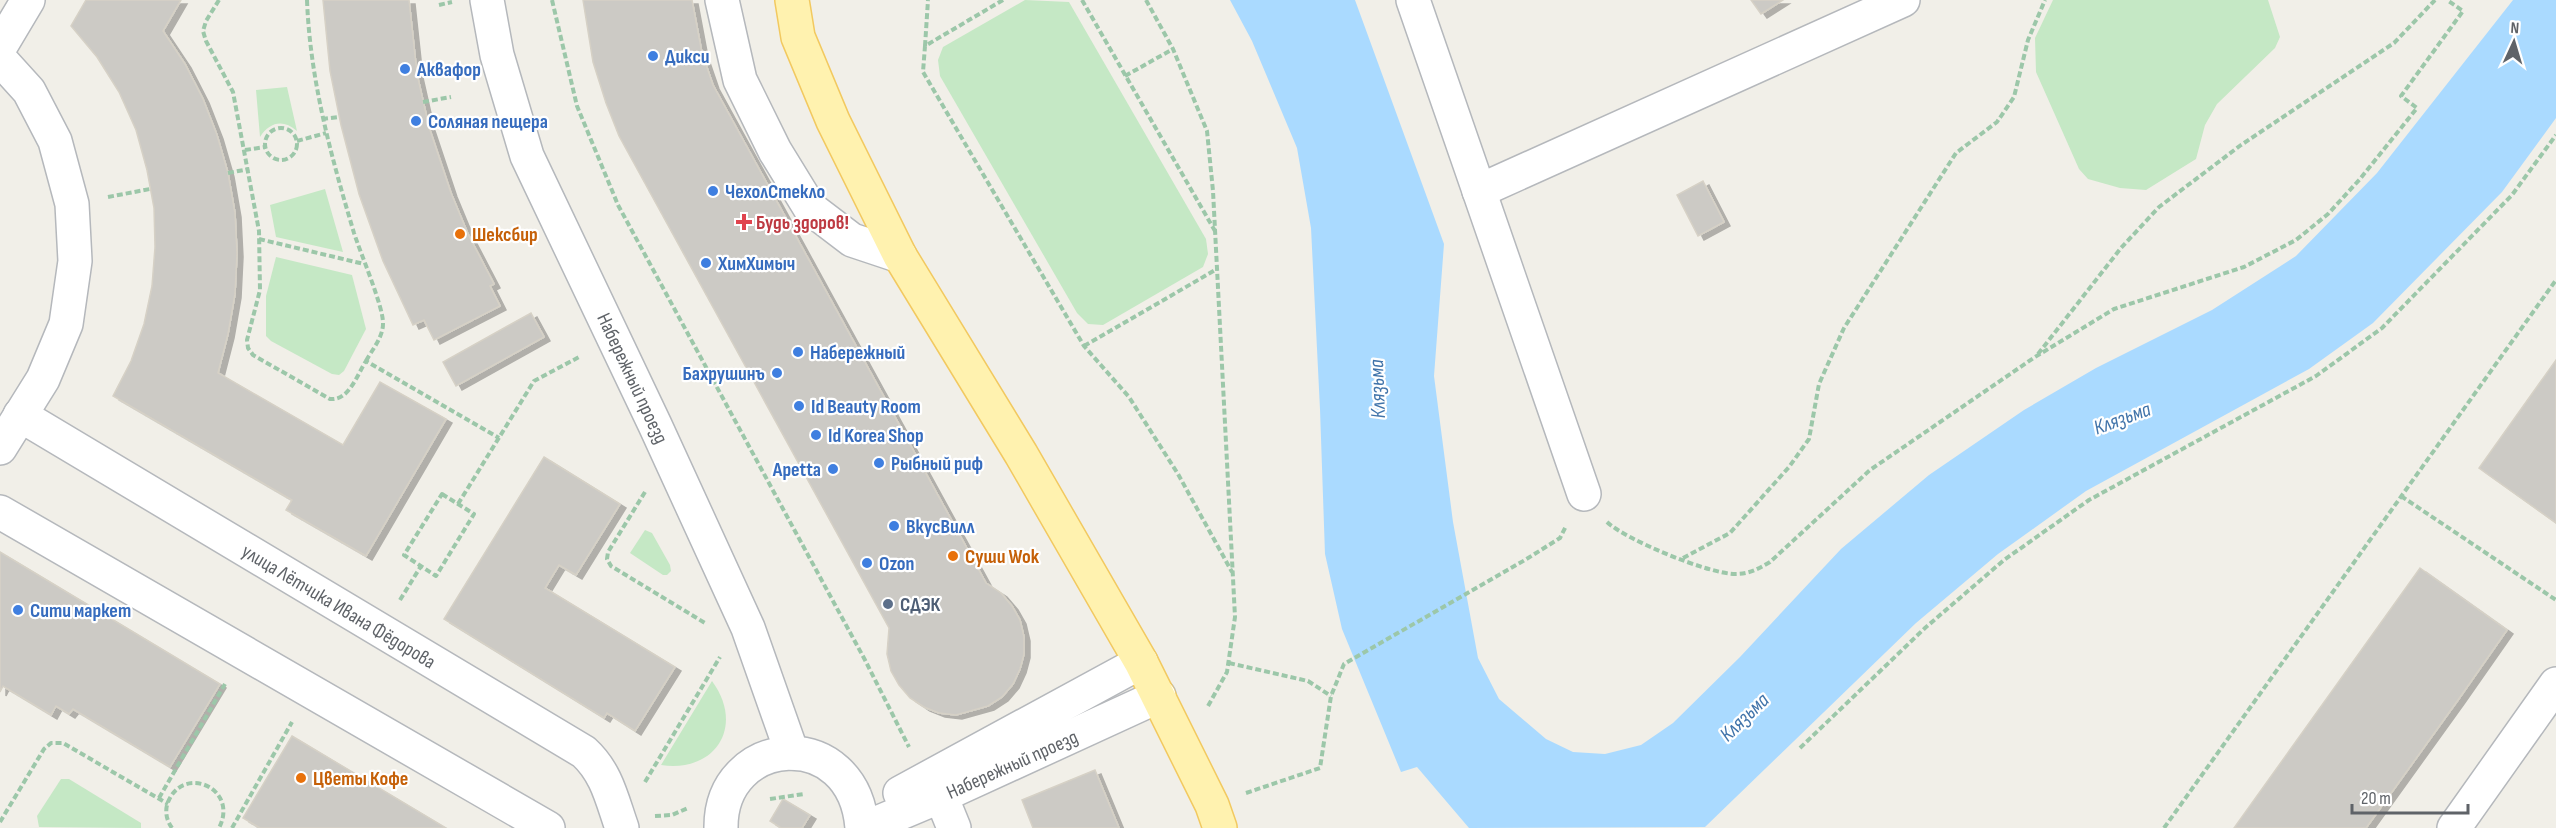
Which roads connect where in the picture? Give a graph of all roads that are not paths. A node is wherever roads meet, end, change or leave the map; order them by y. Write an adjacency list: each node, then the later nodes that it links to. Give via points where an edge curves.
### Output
1 (28, 0): 7 (street)
2 (487, 0): 18 (street, Набережный проезд, via 497,55 527,156 748,628)
3 (722, 0): 10 (street, via 740,80 775,151 810,208 852,240)
4 (792, 0): 10 (main road, via 798,37 833,121)
5 (1413, 0): 9 (street)
6 (1903, 0): 9 (street)
7 (0, 47)
8 (0, 59): 11 (street, via 29,91 55,141 72,204 75,261 66,324 43,379)
9 (1479, 191): 13 (street)
10 (900, 256): 15 (main road)
11 (20, 415): 12 (street); 22 (street, улица Лётчика Ивана Фёдорова, via 584,752 606,780)
12 (0, 448)
13 (1584, 494)
14 (0, 512): 23 (street)
15 (1141, 662): 17 (main road); 19 (street, Набережный проезд)
16 (2556, 684): 26 (street)
17 (1159, 696): 19 (street, Набережный проезд); 20 (main road)
18 (792, 753): 21 (street, Набережный проезд, via 823,760 841,773 856,794); 24 (street, Набережный проезд, via 759,761 745,770 725,798)
19 (933, 788): 21 (street, Набережный проезд); 25 (street)
20 (1216, 817)
21 (862, 822)
22 (621, 825)
23 (548, 828)
24 (721, 828)
25 (954, 828)
26 (2454, 828)

